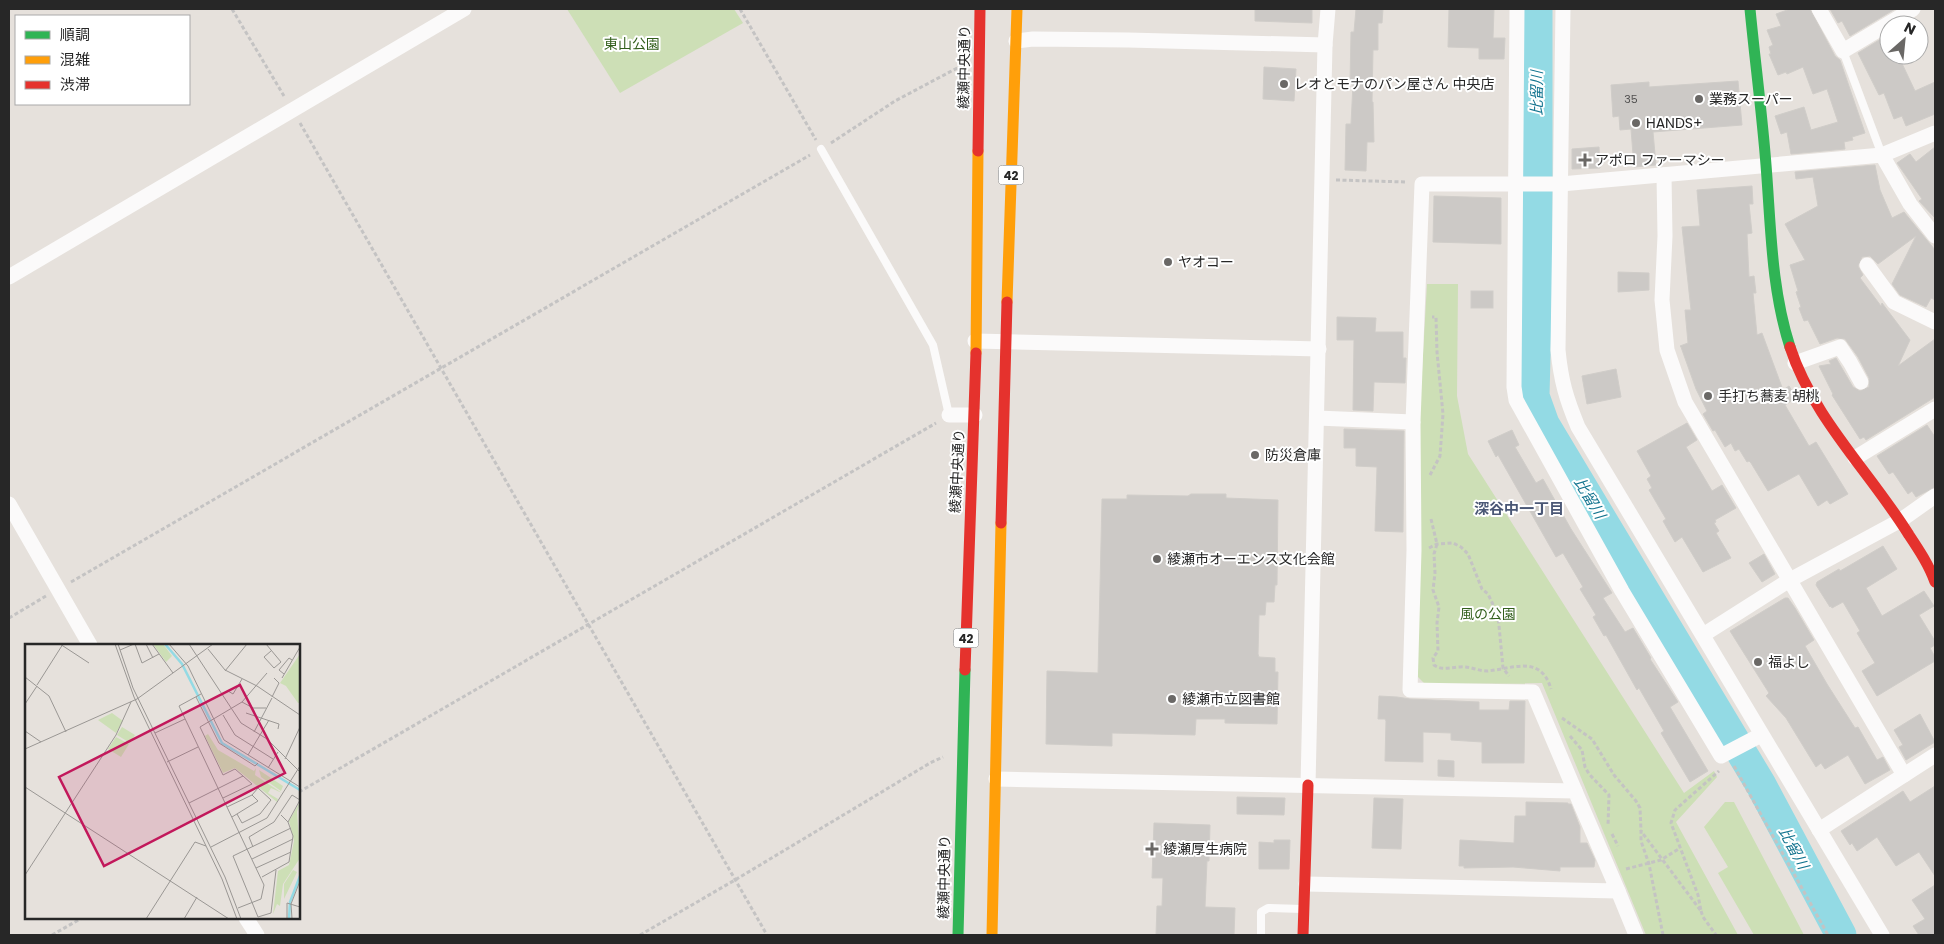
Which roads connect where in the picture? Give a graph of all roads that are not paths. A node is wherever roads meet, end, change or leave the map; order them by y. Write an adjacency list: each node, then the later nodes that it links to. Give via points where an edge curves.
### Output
1 (464, 9): 22 (street)
2 (980, 9): 24 (main road, 綾瀬中央通り / 42)
3 (1017, 9): 10 (main road, 42)
4 (1328, 9): 11 (street)
5 (1517, 9): 18 (street)
6 (1563, 9): 19 (street)
7 (1750, 9): 16 (main road)
8 (1819, 9): 12 (street)
9 (1913, 9): 12 (street)
10 (1016, 41): 11 (street); 25 (main road, 42)
11 (1325, 45): 26 (street)
12 (1843, 51): 15 (lane)
13 (1935, 133): 15 (street)
14 (821, 149): 30 (lane, via 933,344)
15 (1882, 155): 16 (street); 20 (street, via 1910,204)
16 (1766, 166): 17 (street); 27 (main road, via 1771,255 1780,316)
17 (1664, 175): 19 (street); 38 (street, via 1662,300 1667,350 1685,402)
18 (1521, 184): 19 (street); 33 (street, via 1422,184); 42 (street, via 1516,400 1622,591 1726,753)
19 (1553, 184): 40 (street, via 1558,350 1566,398 1578,427)
20 (1935, 236)
21 (1867, 265): 23 (street, via 1894,302)
22 (9, 277)
23 (1935, 322)
24 (975, 341): 25 (street); 31 (main road, 綾瀬中央通り / 42)
25 (1006, 342): 26 (street); 45 (main road, 42)
26 (1319, 349): 32 (street)
27 (1795, 363): 28 (street, via 1840,347); 34 (main road, via 1820,412)
28 (1861, 382)
29 (1935, 409): 34 (street)
30 (949, 415): 31 (street)
31 (975, 415): 54 (main road, 綾瀬中央通り / 42)
32 (1317, 418): 33 (street); 46 (street)
33 (1413, 422): 47 (street, via 1410,690 1532,692)
34 (1855, 458): 37 (main road)
35 (1935, 496): 37 (street)
36 (9, 504): 41 (street)
37 (1901, 520): 38 (street); 39 (main road)
38 (1788, 580): 40 (street); 44 (street)
39 (1935, 582)
40 (1703, 634): 42 (street)
41 (89, 644)
42 (1761, 735): 48 (street)
43 (1935, 755): 44 (street)
44 (1904, 774): 48 (street)
45 (996, 780): 46 (street); 55 (main road, 42)
46 (1308, 785): 47 (street); 49 (main road)
47 (1575, 791): 50 (street)
48 (1819, 830): 59 (street)
49 (1306, 884): 50 (street); 51 (main road)
50 (1618, 891): 58 (street)
51 (1304, 909): 56 (lane, via 1268,908 1261,912); 57 (main road)
52 (247, 919): 53 (street)
53 (257, 935)
54 (958, 935)
55 (992, 935)
56 (1261, 935)
57 (1303, 935)
58 (1636, 935)
59 (1882, 935)

